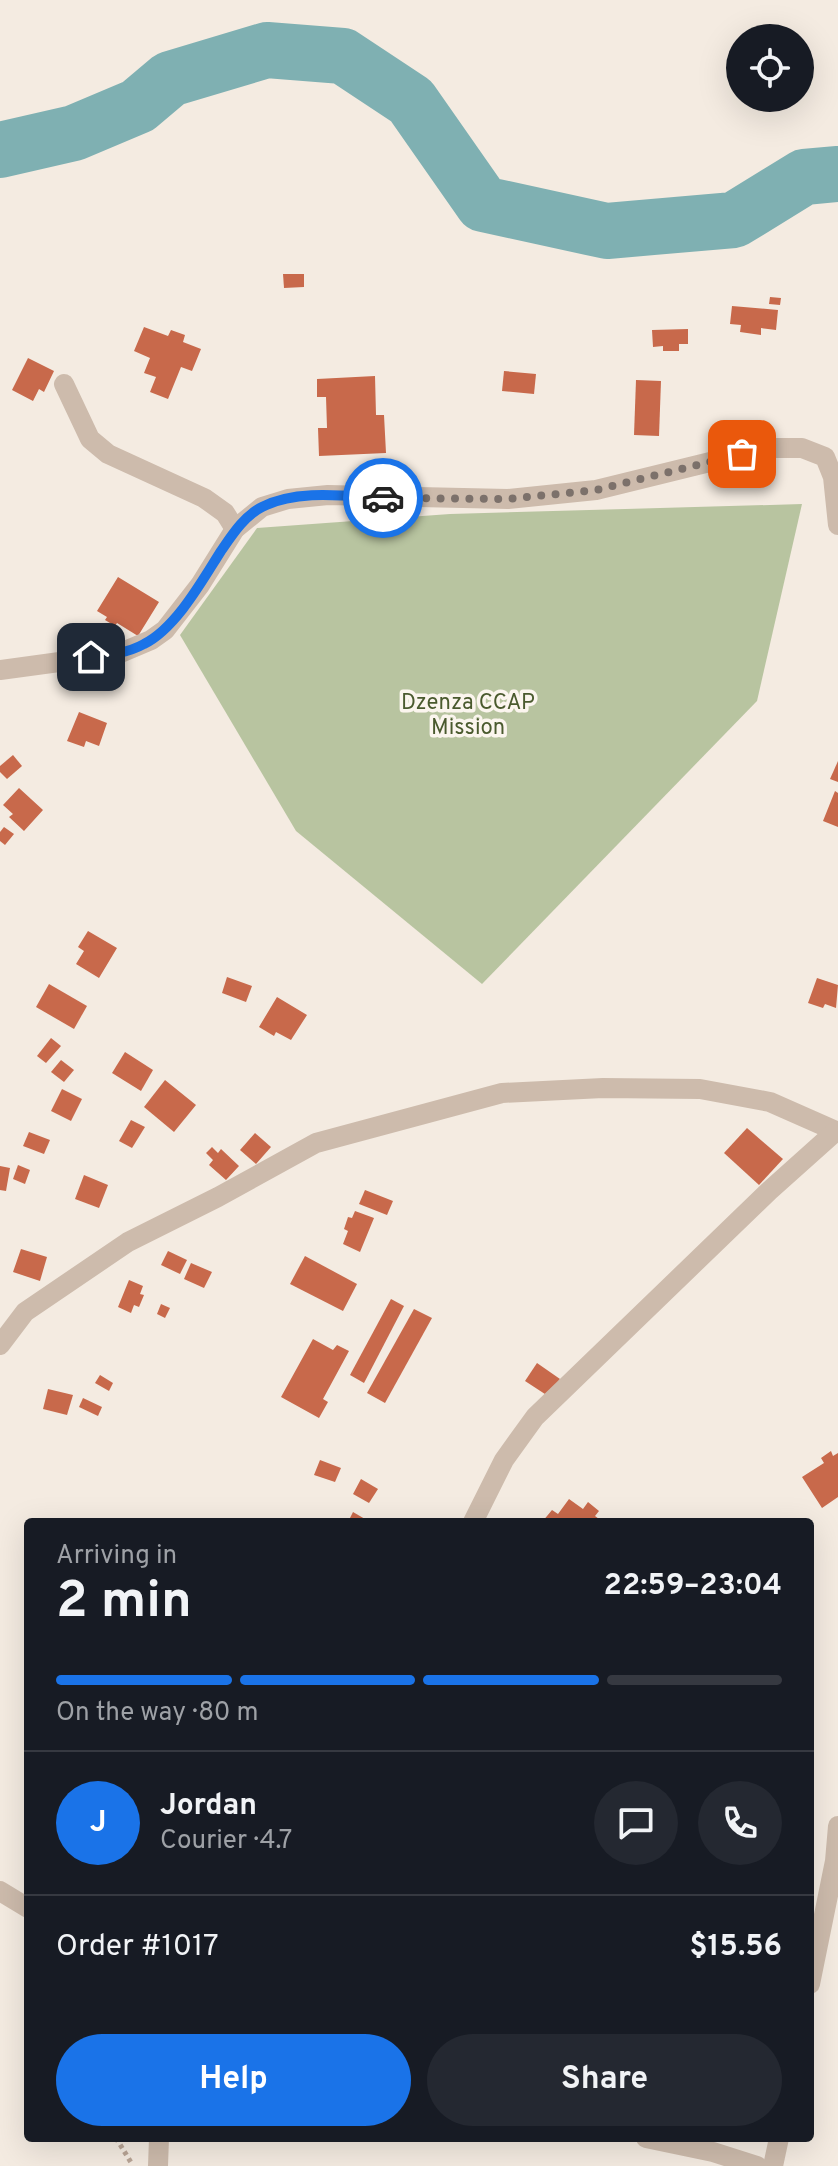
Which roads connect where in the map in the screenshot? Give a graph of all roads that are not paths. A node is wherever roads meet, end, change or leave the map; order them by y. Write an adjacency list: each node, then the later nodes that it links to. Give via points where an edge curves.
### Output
1 (64, 384): 4 (street, via 90,439 108,454 204,498 225,513)
2 (832, 452): 3 (street); 4 (street, via 767,448 596,490 508,499 288,499 262,507)
3 (838, 525)
4 (235, 529): 5 (street, via 200,585 151,640 118,654)
5 (0, 670)
6 (837, 1132): 7 (street, via 770,1102 700,1089 502,1093 316,1143 128,1242 25,1312); 8 (street, via 535,1417 504,1460)
7 (0, 1345)
8 (475, 1518)
9 (838, 1826): 12 (street)
10 (0, 1891): 11 (street)
11 (24, 1906)
12 (814, 1964)
13 (159, 2142): 16 (street)
14 (665, 2142): 17 (street)
15 (778, 2142): 18 (street)
16 (158, 2166)
17 (757, 2166)
18 (773, 2166)

